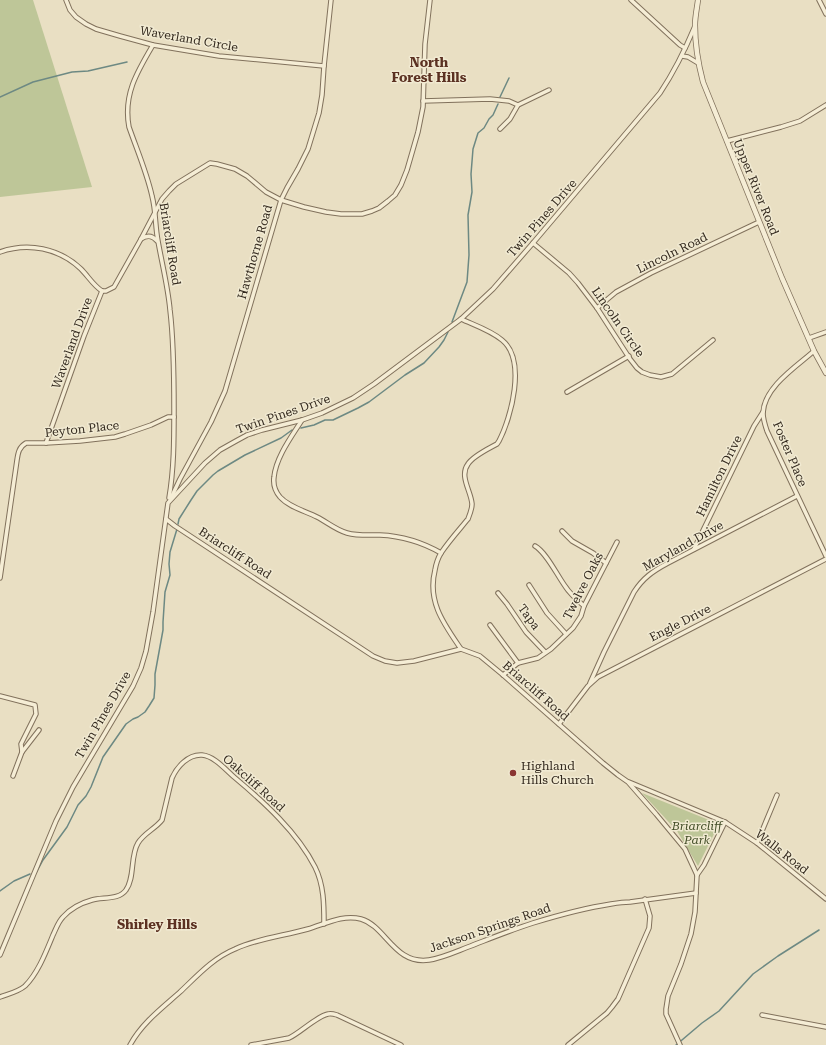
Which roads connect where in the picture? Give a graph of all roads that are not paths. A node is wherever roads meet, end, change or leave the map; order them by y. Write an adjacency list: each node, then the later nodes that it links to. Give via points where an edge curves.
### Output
1 (66, 0): 9 (street, Waverland Circle, via 70,10 86,24 108,33)
2 (331, 0): 13 (street, Hawthorne Road)
3 (430, 0): 15 (street, Waverland Drive)
4 (631, 0): 10 (street)
5 (698, 0): 8 (street, Upper River Road)
6 (819, 0): 7 (street)
7 (826, 14)
8 (695, 24): 10 (street, Twin Pines Drive); 12 (street, Upper River Road)
9 (153, 45): 13 (street, Waverland Circle, via 219,56); 21 (street, Briarcliff Road, via 132,86 127,116)
10 (685, 48): 11 (street, Twin Pines Drive)
11 (682, 56): 12 (street); 25 (street, Twin Pines Drive, via 660,93)
12 (698, 63): 19 (street, Upper River Road)
13 (324, 66): 20 (street, Hawthorne Road, via 319,113 313,134 303,160)
14 (548, 90): 16 (street)
15 (423, 101): 16 (street, via 490,99); 20 (street, Waverland Drive, via 418,132 401,185 395,195 379,208 362,214 342,214)
16 (518, 105): 18 (street)
17 (826, 105): 19 (street, via 800,121)
18 (500, 129)
19 (727, 141): 22 (street, Upper River Road)
20 (281, 200): 21 (street, Waverland Drive, via 239,171 210,163 176,184); 42 (street, Hawthorne Road, via 225,391)
21 (155, 211): 23 (street, Waverland Drive); 24 (street, Briarcliff Road)
22 (759, 222): 28 (street, Lincoln Road, via 651,273 611,296); 31 (street, Upper River Road)
23 (141, 239): 24 (street, via 152,236); 27 (street, Waverland Drive, via 114,287)
24 (158, 242): 38 (street, Briarcliff Road, via 170,310 174,361)
25 (534, 243): 28 (street, Lincoln Circle, via 578,283); 29 (street, Twin Pines Drive, via 493,289)
26 (0, 252): 27 (street, via 12,248 31,247 58,253 78,267)
27 (102, 291): 40 (street, Waverland Drive)
28 (597, 308): 34 (street, Lincoln Circle)
29 (461, 319): 39 (street, Twin Pines Drive, via 353,398); 48 (street, via 495,335 507,344 514,361 515,389 499,441 471,460 466,467 464,472 472,502 470,513)
30 (826, 332): 31 (street)
31 (809, 338): 33 (street, Upper River Road)
32 (713, 340): 34 (street, Lincoln Circle, via 679,369 666,376 642,372)
33 (814, 351): 35 (street, Upper River Road); 37 (street, Foster Place, via 775,385)
34 (628, 356): 36 (street)
35 (826, 373)
36 (567, 392)
37 (763, 412): 41 (street, Foster Place, via 767,431); 47 (street, Hamilton Drive)
38 (174, 417): 40 (street, Peyton Place, via 115,437); 42 (street, Briarcliff Road, via 173,479)
39 (302, 420): 42 (street, Twin Pines Drive, via 262,430 236,440 205,463); 48 (street, via 276,467 274,485 284,500 346,533 397,536)
40 (46, 443): 51 (street, Peyton Place, via 26,443 20,448 16,460)
41 (797, 496): 47 (street, Maryland Drive); 49 (street, Foster Place)
42 (168, 503): 43 (street, Twin Pines Drive)
43 (166, 519): 57 (street, Briarcliff Road, via 373,656 397,663); 76 (street, Twin Pines Drive, via 153,612 141,668 56,821)
44 (562, 531): 50 (street, via 572,541)
45 (617, 542): 50 (street, Twelve Oaks)
46 (535, 546): 54 (street, via 568,591)
47 (694, 550): 61 (street, Maryland Drive, via 657,569 640,583)
48 (441, 553): 57 (street, via 433,576 435,601 443,622)
49 (826, 558): 61 (street, Engle Drive, via 598,677)
50 (606, 562): 54 (street, Twelve Oaks)
51 (0, 578)
52 (529, 584): 56 (street, via 547,613)
53 (498, 593): 58 (street, Tapa, via 526,632)
54 (584, 606): 56 (street, Twelve Oaks, via 581,616)
55 (490, 625): 59 (street)
56 (566, 634): 58 (street, Twelve Oaks)
57 (462, 649): 60 (street, Briarcliff Road, via 480,656)
58 (545, 652): 59 (street, Twelve Oaks, via 536,659)
59 (518, 663): 60 (street, Twelve Oaks)
60 (503, 675): 63 (street, Briarcliff Road)
61 (588, 686): 63 (street, Engle Drive)
62 (0, 696): 65 (street, via 35,705 36,714 21,744)
63 (559, 724): 67 (street, Briarcliff Road)
64 (39, 730): 65 (street)
65 (22, 752): 66 (street)
66 (13, 776)
67 (628, 782): 69 (street, Walls Road); 71 (street, Briarcliff Road, via 685,849)
68 (777, 795): 70 (street)
69 (725, 822): 70 (street, Walls Road); 71 (street)
70 (756, 843): 74 (street, Walls Road)
71 (697, 875): 72 (street, Briarcliff Road)
72 (696, 893): 73 (street, Jackson Springs Road); 84 (street, Briarcliff Road, via 692,934 666,1002 666,1014)
73 (645, 899): 75 (street, Jackson Springs Road, via 559,915 500,934 442,957 422,961 400,952 375,927 362,919 338,919); 83 (street, via 650,916 649,928 618,999 607,1013)
74 (826, 900)
75 (324, 924): 77 (street, Oakcliff Road, via 321,882 308,854 277,817 248,789 214,760 202,755 195,756 188,759 175,772 162,820 138,843 127,889 119,896 81,904 63,916 44,957 25,986); 80 (street, Jackson Springs Road, via 254,942 224,954 146,1023)
76 (0, 956)
77 (0, 997)
78 (762, 1015): 79 (street)
79 (826, 1027)
80 (130, 1045)
81 (251, 1045): 82 (street, via 294,1036 328,1014 337,1015)
82 (401, 1045)
83 (568, 1045)
84 (680, 1045)

